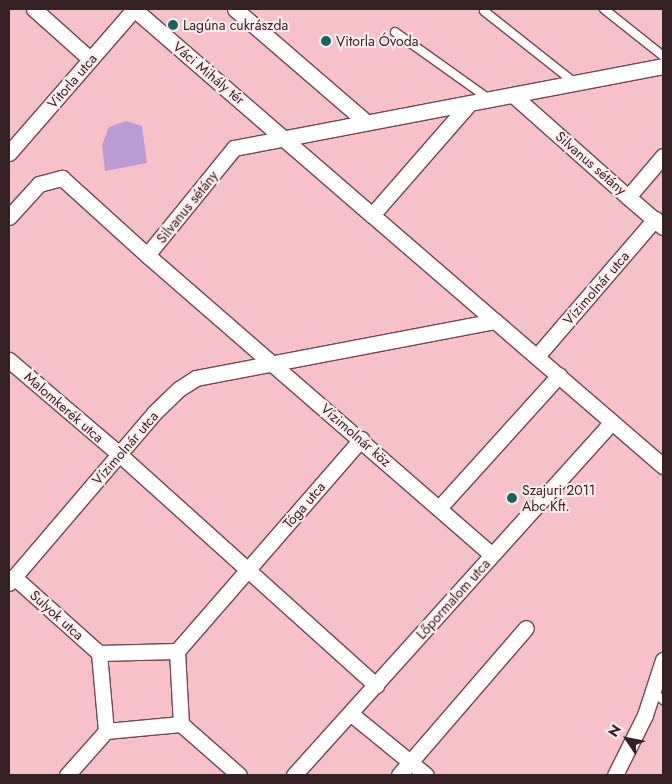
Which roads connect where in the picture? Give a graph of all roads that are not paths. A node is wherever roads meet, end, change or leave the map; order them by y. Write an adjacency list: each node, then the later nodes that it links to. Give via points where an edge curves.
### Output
1 (34, 9): 8 (street)
2 (134, 9): 8 (street, Vitorla utca); 15 (street, Váci Mihály tér)
3 (235, 9): 14 (street)
4 (604, 9): 7 (lane)
5 (484, 11): 10 (lane)
6 (395, 32): 12 (lane)
7 (663, 56)
8 (90, 60): 16 (street, Vitorla utca)
9 (663, 66): 10 (street, Silvanus sétány)
10 (576, 83): 11 (street, Silvanus sétány)
11 (513, 95): 12 (street, Silvanus sétány); 18 (street, Silvanus sétány)
12 (490, 100): 13 (street, Silvanus sétány)
13 (469, 104): 14 (street, Silvanus sétány); 19 (street)
14 (366, 122): 15 (street, Silvanus sétány)
15 (284, 138): 19 (street); 22 (street, Silvanus sétány, via 234,148)
16 (9, 153)
17 (663, 156): 18 (street, Silvanus sétány)
18 (628, 197): 21 (street)
19 (372, 215): 23 (street)
20 (9, 217): 22 (street, Silvanus sétány, via 39,184 62,178)
21 (659, 223): 24 (street, Vízimolnár utca)
22 (147, 255): 26 (street)
23 (495, 321): 24 (street); 26 (street, Vízimolnár utca)
24 (537, 356): 27 (street)
25 (9, 360): 30 (street, Malomkerék utca)
26 (272, 364): 29 (street, Vízimolnár köz); 30 (street, Vízimolnár utca, via 196,378 154,413)
27 (559, 375): 28 (street); 32 (street)
28 (612, 422): 31 (street); 33 (street, Lőpormalom utca)
29 (361, 439): 32 (street, Vízimolnár köz); 34 (street, Tóga utca)
30 (119, 454): 34 (street); 35 (street, Vízimolnár utca)
31 (663, 466)
32 (439, 508): 33 (street, Vízimolnár köz)
33 (492, 555): 40 (street, Lőpormalom utca)
34 (247, 571): 37 (street, Tóga utca); 40 (street)
35 (11, 580): 38 (street, Sulyok utca)
36 (526, 628): 45 (street)
37 (177, 651): 38 (street); 43 (street)
38 (99, 653): 44 (street)
39 (663, 660): 41 (street)
40 (376, 685): 42 (street, Lőpormalom utca)
41 (658, 696): 51 (street, via 644,715)
42 (350, 713): 45 (street); 48 (street, Lőpormalom utca)
43 (182, 724): 44 (street); 47 (street)
44 (106, 731): 46 (street)
45 (411, 763): 49 (street); 50 (street)
46 (67, 775)
47 (239, 775)
48 (294, 775)
49 (400, 775)
50 (426, 775)
51 (615, 775)

